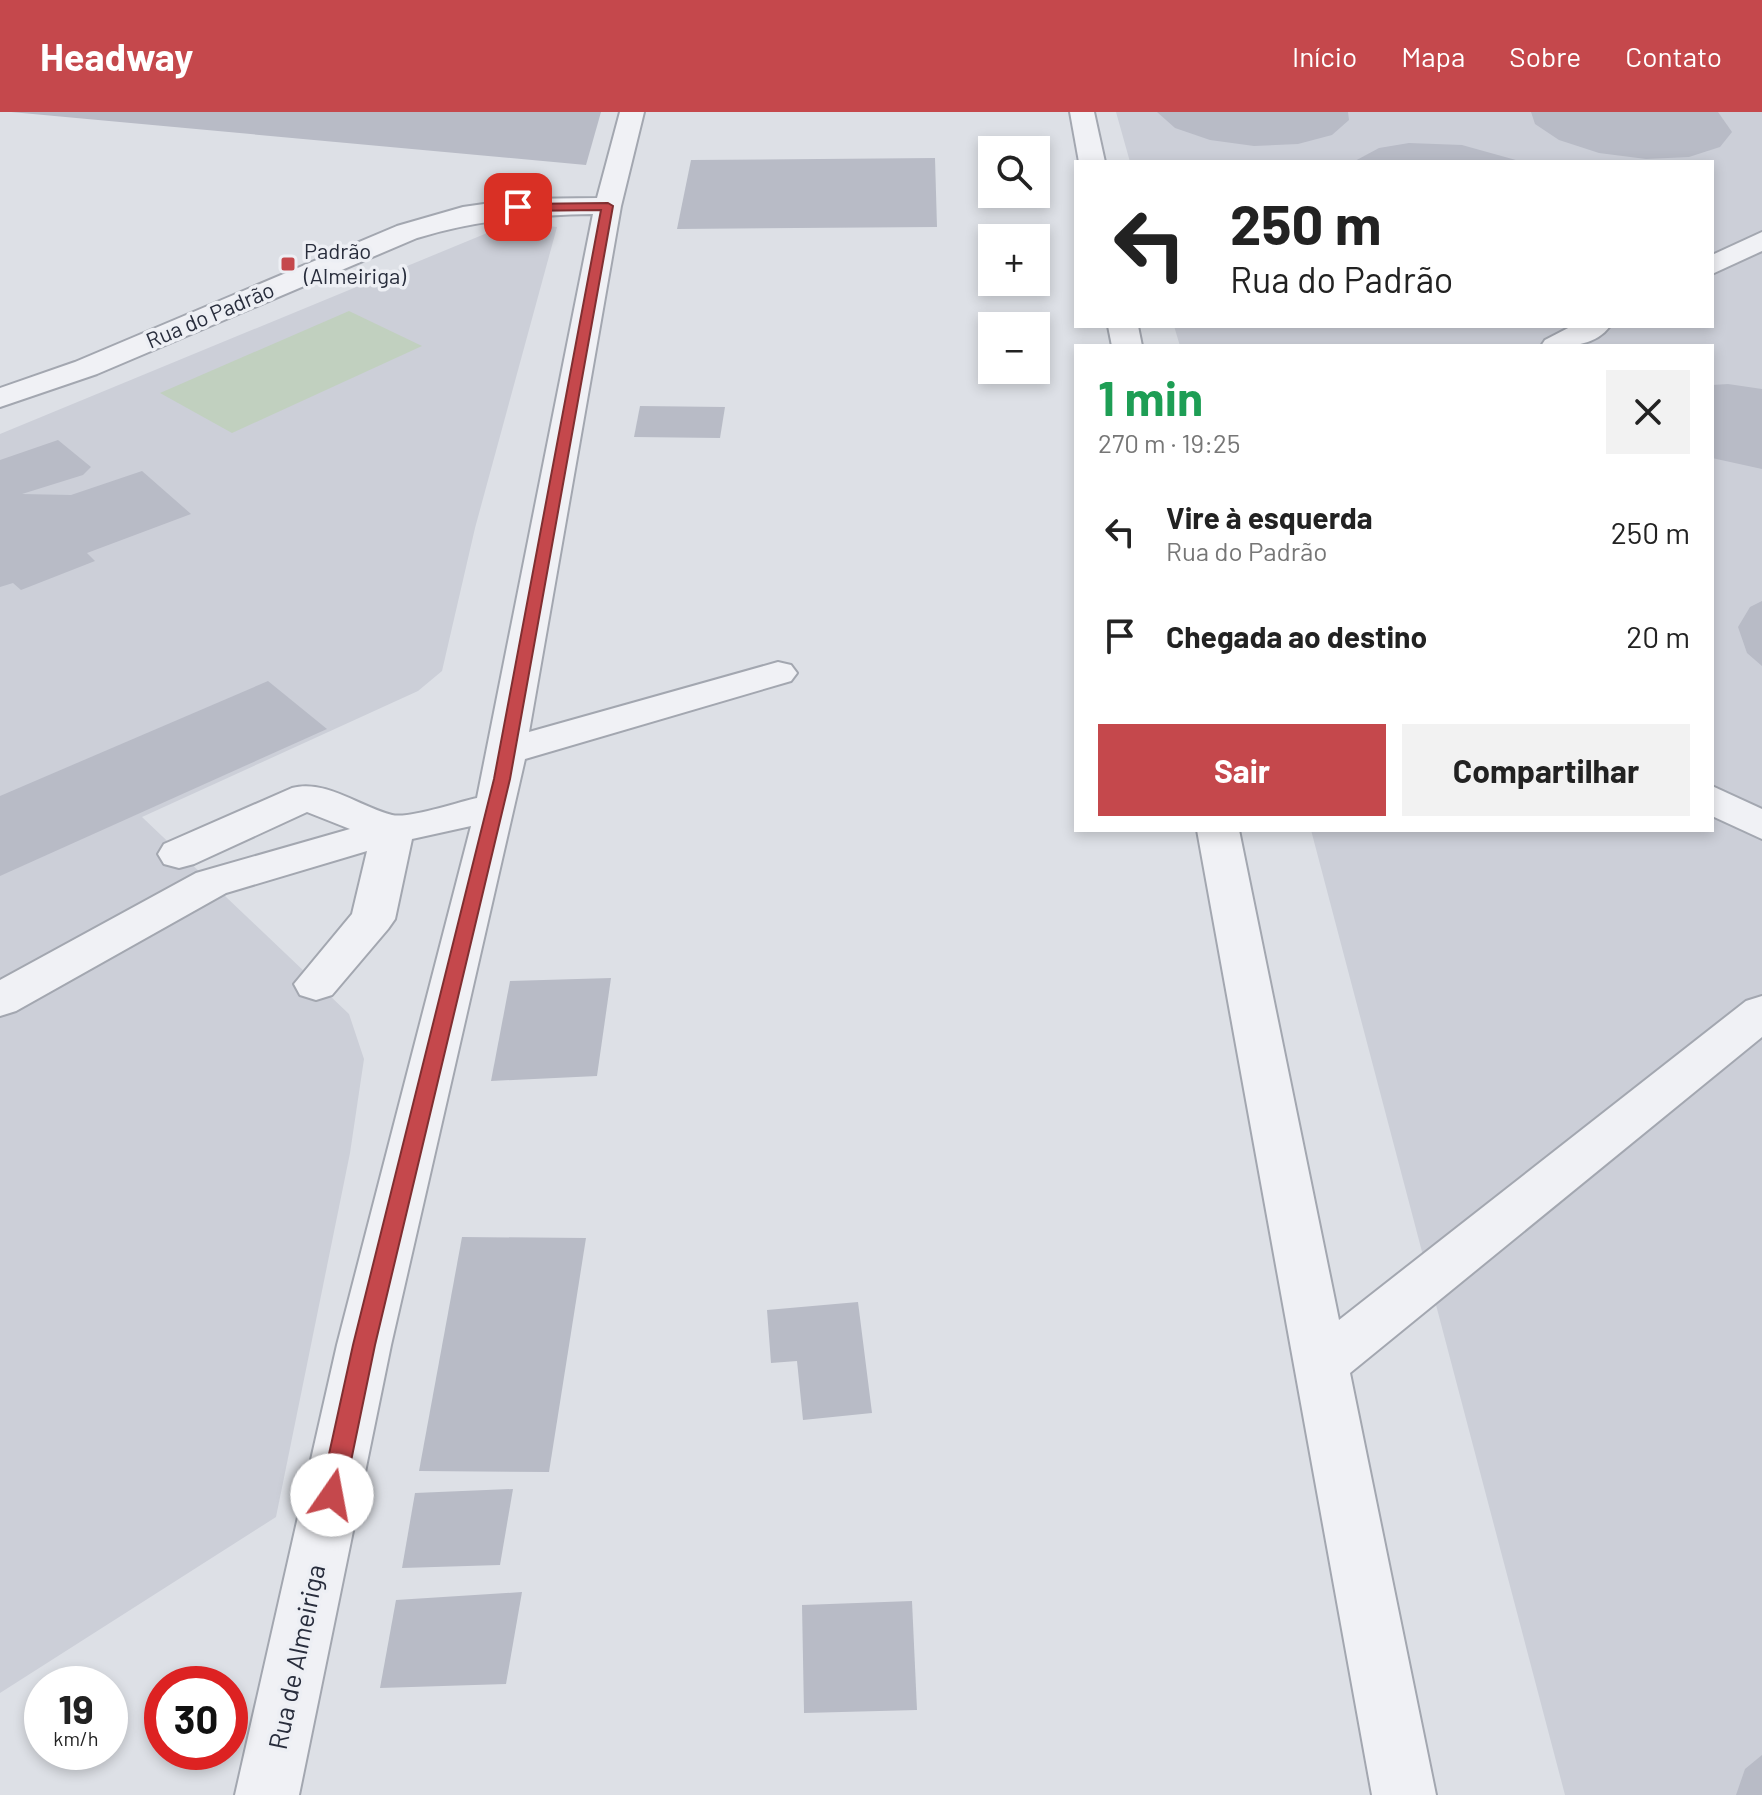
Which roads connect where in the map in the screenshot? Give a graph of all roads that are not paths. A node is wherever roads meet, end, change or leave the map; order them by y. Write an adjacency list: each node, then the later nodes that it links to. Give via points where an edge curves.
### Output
1 (632, 112): 4 (street, Rua de Almeiriga)
2 (1082, 112): 3 (street)
3 (1092, 160)
4 (608, 206): 9 (street, Rua do Padrão, via 518,207 463,215 407,232 86,368); 11 (street, Rua de Almeiriga)
5 (1762, 240): 6 (street)
6 (1714, 265)
7 (1591, 328): 8 (street)
8 (1560, 344)
9 (0, 398)
10 (778, 673): 11 (street)
11 (508, 751): 13 (street, Rua de Almeiriga)
12 (1714, 800): 14 (street)
13 (496, 807): 15 (street); 22 (street, Rua de Almeiriga, via 364,1345)
14 (1762, 826)
15 (393, 830): 17 (street, via 306,797); 18 (street, via 373,919); 19 (street, via 211,883)
16 (1218, 832): 21 (street)
17 (179, 854)
18 (316, 984)
19 (0, 1000)
20 (1762, 1012): 21 (street)
21 (1320, 1366): 23 (street)
22 (267, 1795)
23 (1404, 1795)

